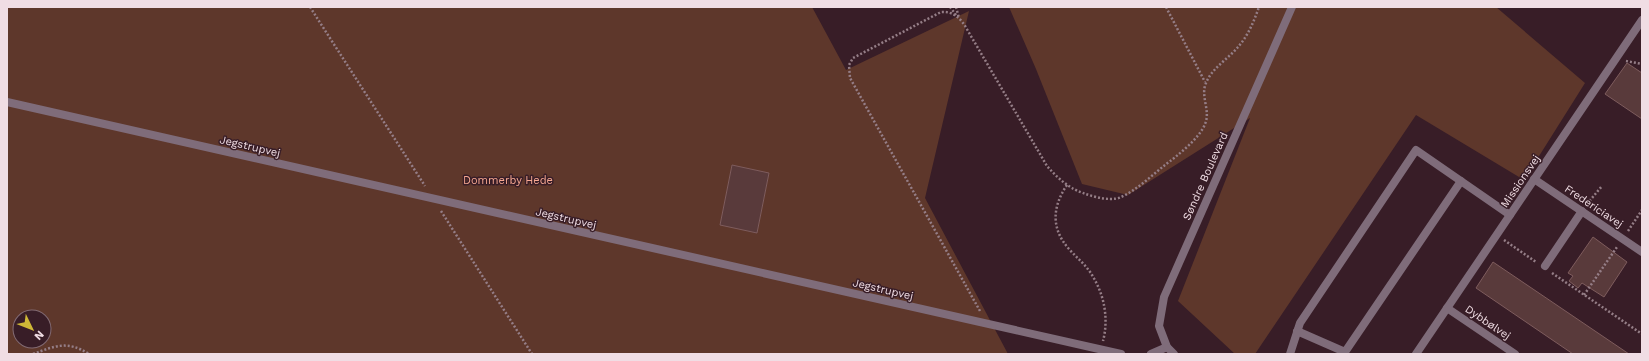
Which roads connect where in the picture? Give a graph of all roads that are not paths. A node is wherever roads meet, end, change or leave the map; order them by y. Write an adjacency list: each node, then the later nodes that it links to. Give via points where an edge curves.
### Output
1 (1292, 7): 12 (lane, Søndre Boulevard, via 1164,297 1158,326)
2 (1642, 20): 4 (lane, Missionsvej)
3 (7, 102): 13 (lane, Jegstrupvej)
4 (1534, 179): 6 (lane, Fredericiavej); 7 (lane, Missionsvej)
5 (1461, 181): 7 (lane); 11 (lane, via 1345,352); 11 (lane, via 1416,150)
6 (1582, 211): 8 (lane, Fredericiavej); 9 (lane)
7 (1510, 215): 10 (lane, Missionsvej)
8 (1642, 252)
9 (1544, 267)
10 (1448, 308): 17 (lane, Missionsvej); 18 (lane, Dybbølvej)
11 (1297, 331): 16 (lane)
12 (1167, 347): 14 (lane); 15 (lane, Søndre Boulevard)
13 (1121, 354)
14 (1151, 354)
15 (1174, 354)
16 (1290, 354)
17 (1416, 354)
18 (1515, 354)

